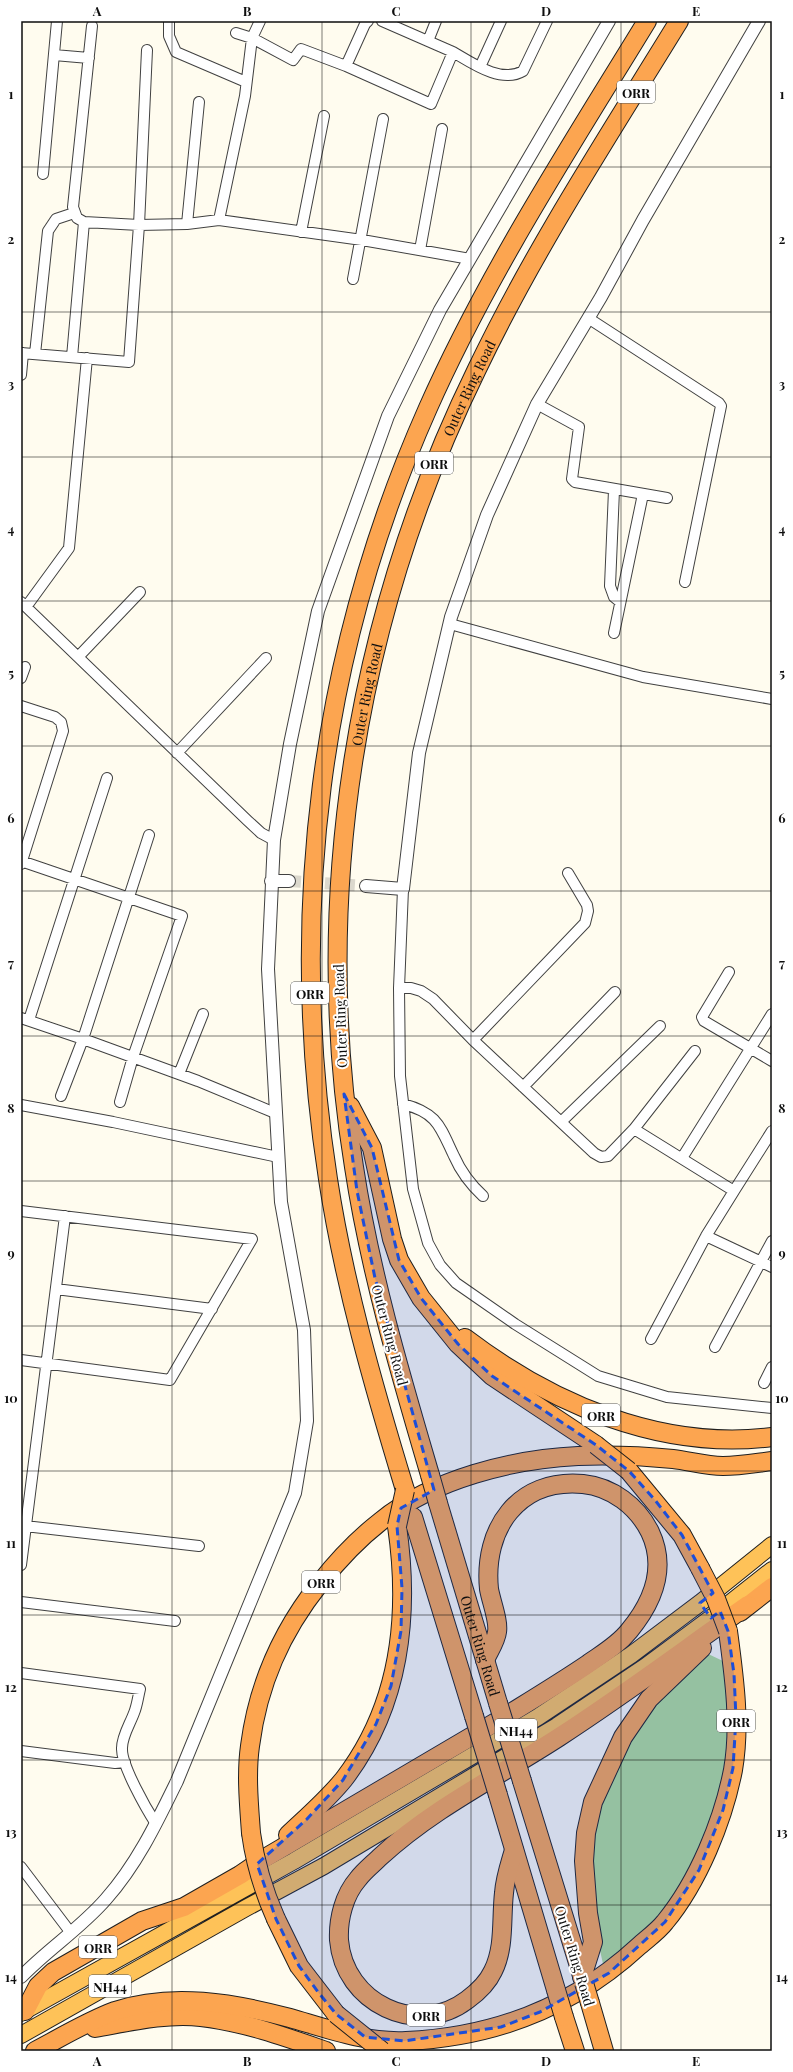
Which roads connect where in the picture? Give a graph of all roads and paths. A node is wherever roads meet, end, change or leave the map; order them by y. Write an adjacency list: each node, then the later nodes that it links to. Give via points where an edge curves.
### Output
1 (56, 21): 19 (street)
2 (169, 21): 23 (street, via 169,36 176,52)
3 (260, 21): 15 (street)
4 (382, 21): 16 (street)
5 (436, 21): 16 (street)
6 (501, 21): 22 (street)
7 (547, 21): 22 (street, via 523,71 505,76)
8 (609, 21): 37 (street)
9 (647, 21): 119 (highway, Outer Ring Road / ORR, via 505,256 429,407 392,496 370,561 342,665 324,762 314,849 310,924 310,999 317,1096 328,1181 349,1284)
10 (679, 21): 88 (highway, Outer Ring Road / ORR, via 529,270 476,369 433,466 396,569 378,634 357,732 342,851 338,924 339,1025)
11 (759, 21): 39 (street)
12 (364, 22): 21 (street)
13 (92, 26): 20 (street)
14 (236, 33): 15 (street)
15 (252, 38): 21 (street, via 293,60 301,48); 23 (street)
16 (428, 41): 18 (street)
17 (147, 50): 33 (street)
18 (454, 52): 21 (street, via 431,104); 22 (street)
19 (54, 55): 20 (street); 28 (street)
20 (89, 58): 29 (street)
21 (346, 66)
22 (480, 67)
23 (246, 82): 30 (street)
24 (199, 102): 32 (street)
25 (324, 116): 34 (street)
26 (383, 119): 35 (street)
27 (442, 129): 36 (street)
28 (44, 174)
29 (74, 213): 31 (street); 41 (street, via 56,220 48,231)
30 (219, 220): 32 (street); 34 (street)
31 (84, 222): 33 (street); 42 (street)
32 (187, 224): 33 (street)
33 (139, 225): 43 (street, via 129,362)
34 (301, 232): 35 (street)
35 (362, 240): 36 (street); 38 (street)
36 (420, 250): 37 (street)
37 (470, 259): 64 (street, via 440,310 388,416 318,611 290,744)
38 (353, 279)
39 (588, 318): 45 (street); 49 (street, via 721,406)
40 (22, 353): 41 (street); 44 (street)
41 (35, 354): 42 (street)
42 (72, 357): 43 (street)
43 (87, 358): 52 (street, via 69,548)
44 (21, 375)
45 (536, 404): 46 (street, via 579,427 572,479 575,482); 53 (street, via 487,515)
46 (614, 490): 47 (street); 51 (street, via 610,586 614,597)
47 (643, 494): 48 (street); 51 (street)
48 (667, 498)
49 (684, 582)
50 (140, 592): 55 (street)
51 (620, 602): 54 (street)
52 (24, 605): 55 (street)
53 (450, 624): 59 (street, via 643,677); 71 (street, via 419,753)
54 (614, 633)
55 (78, 657): 61 (street)
56 (266, 658): 61 (street)
57 (25, 667): 58 (street)
58 (21, 678)
59 (772, 699)
60 (21, 706): 65 (street, via 55,717 61,722 63,731)
61 (177, 753): 64 (street, via 261,833)
62 (107, 778): 67 (street)
63 (149, 835): 72 (street)
64 (274, 840): 68 (street)
65 (21, 862): 67 (street)
66 (568, 873): 81 (street, via 587,905 585,923)
67 (76, 879): 72 (street); 78 (street)
68 (271, 881): 69 (street); 93 (street, via 268,969)
69 (289, 881)
70 (366, 886): 71 (street)
71 (403, 890): 74 (street)
72 (129, 898): 80 (street); 84 (street, via 180,914 182,918)
73 (729, 972): 82 (street, via 702,1017 704,1021)
74 (399, 988): 81 (street, via 422,991); 92 (street, via 400,1076)
75 (615, 992): 87 (street)
76 (204, 1014): 86 (street)
77 (772, 1014): 82 (street)
78 (25, 1019): 80 (street)
79 (660, 1026): 94 (street)
80 (83, 1040): 84 (street); 89 (street)
81 (473, 1040): 87 (street)
82 (751, 1048): 85 (street); 98 (street)
83 (695, 1051): 95 (street)
84 (132, 1057): 86 (street); 90 (street)
85 (772, 1061)
86 (179, 1074): 93 (street)
87 (523, 1087): 94 (street)
88 (344, 1094): 111 (highway, via 372,1148 399,1260 421,1298 450,1335); 131 (highway, Outer Ring Road / ORR, bridge, via 356,1184 375,1278)
89 (61, 1096)
90 (120, 1102)
91 (21, 1104): 97 (street)
92 (403, 1104): 100 (street, via 419,1108 434,1119 445,1134 465,1177); 116 (street, via 413,1189 428,1243 440,1265 456,1283 598,1376 667,1397)
93 (275, 1113): 97 (street)
94 (561, 1122): 95 (street, via 594,1153 602,1157 608,1156)
95 (634, 1129): 98 (street)
96 (772, 1130): 99 (street)
97 (278, 1157): 135 (street, via 281,1202 304,1330 307,1421 295,1493 177,1781)
98 (682, 1158): 99 (street)
99 (734, 1191): 103 (street)
100 (483, 1196)
101 (21, 1211): 102 (street)
102 (65, 1216): 107 (street); 108 (street, via 252,1239)
103 (706, 1236): 105 (street); 109 (street)
104 (772, 1241): 105 (street)
105 (760, 1261): 106 (street); 110 (street)
106 (772, 1267)
107 (56, 1289): 108 (street); 113 (street)
108 (212, 1309): 113 (street, via 170,1380)
109 (651, 1339)
110 (715, 1347)
111 (474, 1352): 117 (highway, ORR, via 540,1387 598,1414 624,1422 673,1434 716,1439); 144 (highway, ORR, bridge, via 492,1376 596,1444 628,1471 682,1535 716,1599 728,1631 734,1674 736,1718 733,1768 723,1810 699,1870 665,1922 609,1973 572,1996 501,2027 462,2035 404,2041 346,2035 250,2008 192,2001 157,2002 115,2012)
112 (21, 1360): 113 (street)
113 (46, 1363): 120 (street)
114 (772, 1367): 115 (street)
115 (764, 1383)
116 (772, 1408)
117 (772, 1436)
118 (772, 1461): 148 (highway, ORR, bridge, via 723,1466 675,1459 578,1456 524,1462 492,1469 457,1480 414,1500 382,1520 342,1556 299,1609 278,1645 260,1696 250,1746 248,1788 254,1852 267,1898 299,1966 336,2014)
119 (405, 1490): 136 (highway, Outer Ring Road / ORR, bridge); 137 (highway, ORR, bridge, via 397,1526 402,1581 401,1630 396,1667 385,1703 367,1742 343,1780)
120 (25, 1526): 122 (street); 123 (street)
121 (772, 1545): 127 (highway, NH44)
122 (199, 1546)
123 (21, 1565)
124 (772, 1570): 129 (highway, NH44)
125 (772, 1587): 128 (highway, ORR)
126 (21, 1602): 130 (street)
127 (700, 1603): 129 (highway); 139 (highway, NH44, via 631,1655 538,1717 294,1861)
128 (748, 1605): 136 (highway, ORR, via 560,1736 434,1814 392,1846 358,1879 344,1902 339,1929 340,1951 351,1978 364,1993 383,2008 429,2016 455,2009 482,1989 494,1971 500,1949 504,1892); 142 (highway, ORR, via 649,1699 623,1737 608,1766 593,1802 586,1833 584,1861 593,1942)
129 (711, 1618): 145 (highway, NH44, via 645,1667 557,1726 324,1866)
130 (175, 1621)
131 (485, 1660): 137 (highway, ORR, via 498,1631 489,1590 488,1564 493,1540 501,1521 513,1507 548,1487 573,1483 596,1486 617,1495 635,1510 655,1544 658,1564 650,1601 627,1634 613,1647 548,1691); 142 (highway, Outer Ring Road / ORR, bridge)
132 (21, 1673): 134 (street, via 140,1689 135,1711 125,1733 122,1748)
133 (21, 1751): 134 (street, via 115,1763)
134 (125, 1762): 135 (street, via 146,1809)
135 (156, 1824): 140 (street, via 133,1864 106,1899)
136 (514, 1850): 149 (highway, Outer Ring Road / ORR, bridge)
137 (266, 1858): 139 (highway, ORR)
138 (21, 1867): 140 (street)
139 (241, 1882): 143 (highway, ORR, via 190,1911 142,1921 53,1972 38,1986)
140 (71, 1933): 141 (street)
141 (21, 1977)
142 (582, 1977): 150 (highway, Outer Ring Road / ORR, bridge)
143 (23, 2012)
144 (70, 2033): 146 (highway, ORR); 147 (highway, ORR, via 135,2021 200,2017 286,2037)
145 (21, 2035)
146 (35, 2051)
147 (326, 2051)
148 (382, 2051)
149 (575, 2051)
150 (604, 2051)

